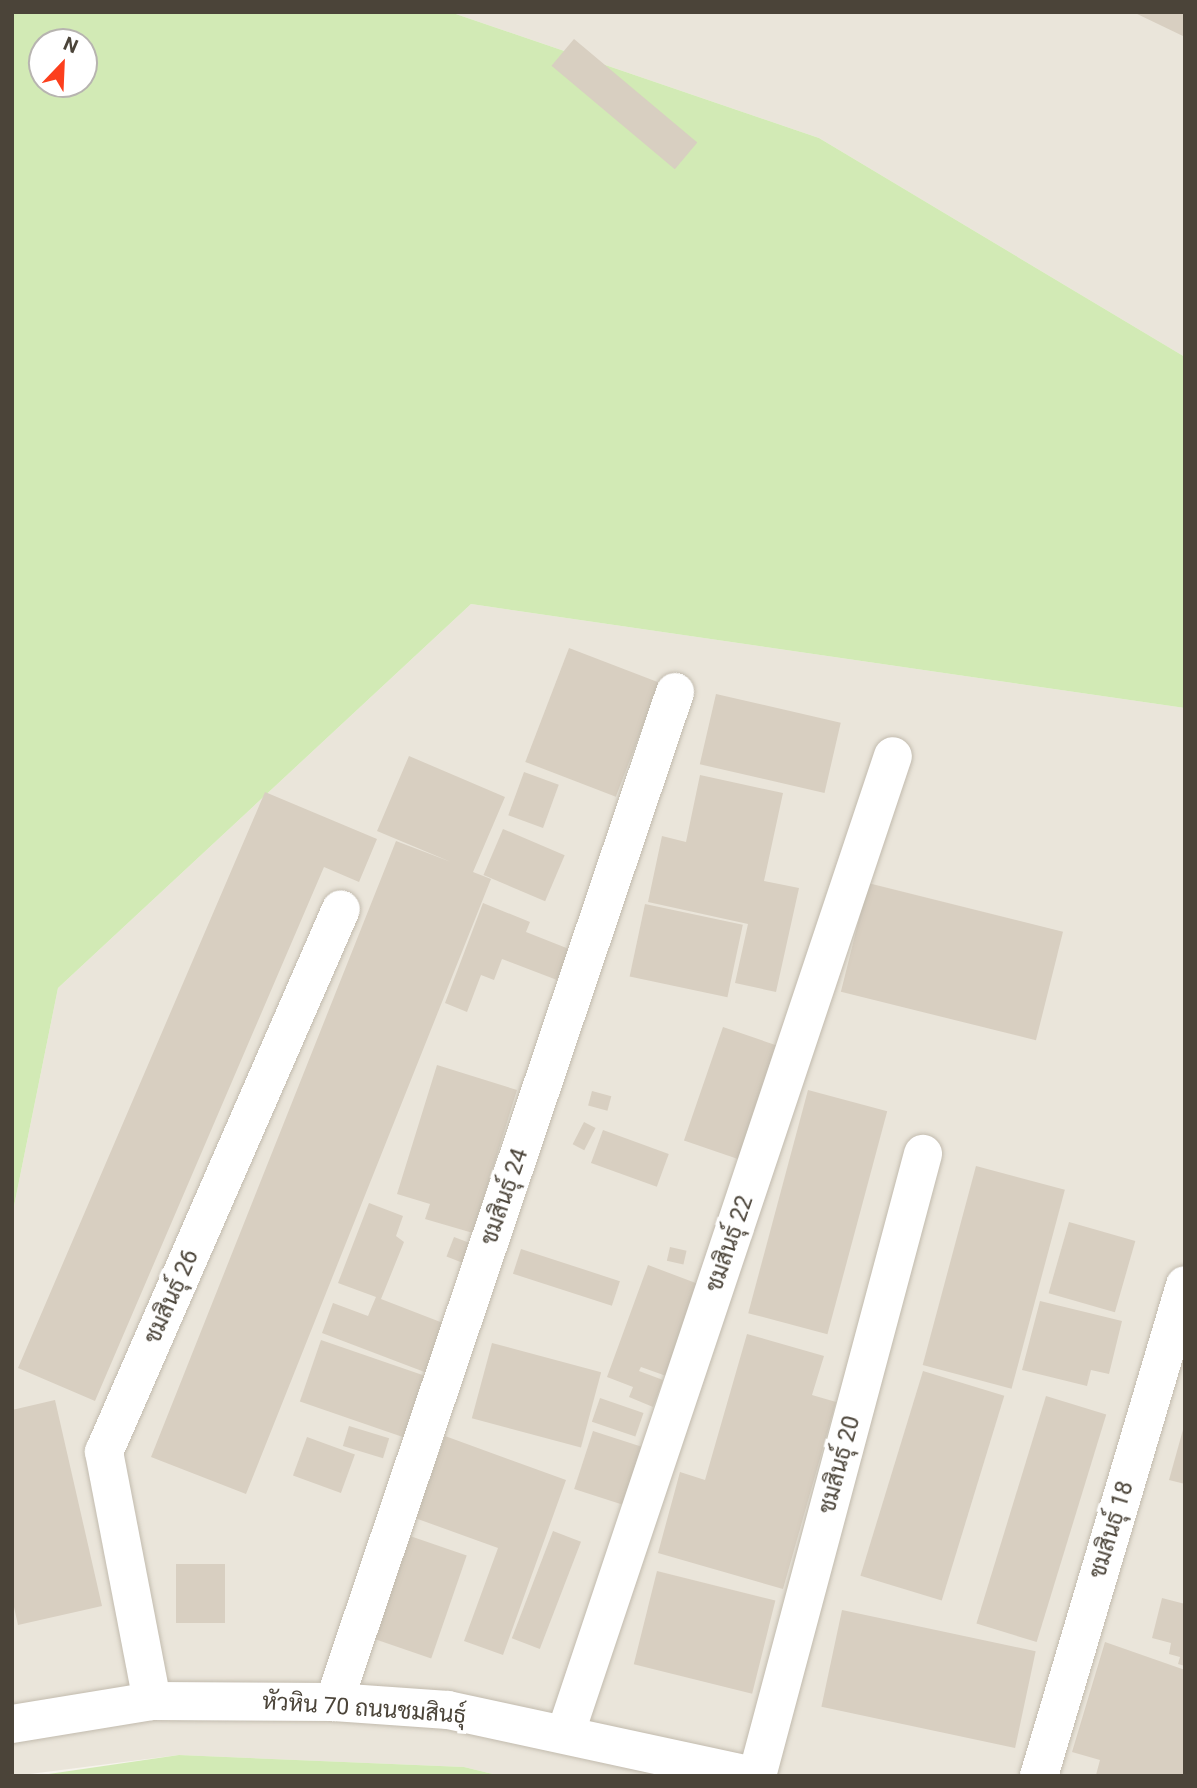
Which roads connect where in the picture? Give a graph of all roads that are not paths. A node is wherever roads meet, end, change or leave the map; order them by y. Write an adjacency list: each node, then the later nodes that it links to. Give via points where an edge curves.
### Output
1 (675, 692): 7 (street, ชมสินธุ์ 24)
2 (893, 756): 9 (street, ชมสินธุ์ 22)
3 (341, 909): 6 (street, ชมสินธุ์ 26, via 104,1452)
4 (923, 1154): 10 (street, ชมสินธุ์ 20)
5 (1185, 1285): 11 (street, ชมสินธุ์ 18)
6 (152, 1701): 7 (street, หัวหิน 70 ถนนชมสินธุ์); 8 (street, หัวหิน 70 ถนนชมสินธุ์)
7 (334, 1702): 9 (street, หัวหิน 70 ถนนชมสินธุ์, via 448,1710)
8 (12, 1724)
9 (566, 1732): 10 (street, หัวหิน 70 ถนนชมสินธุ์)
10 (755, 1776)
11 (1039, 1776)

